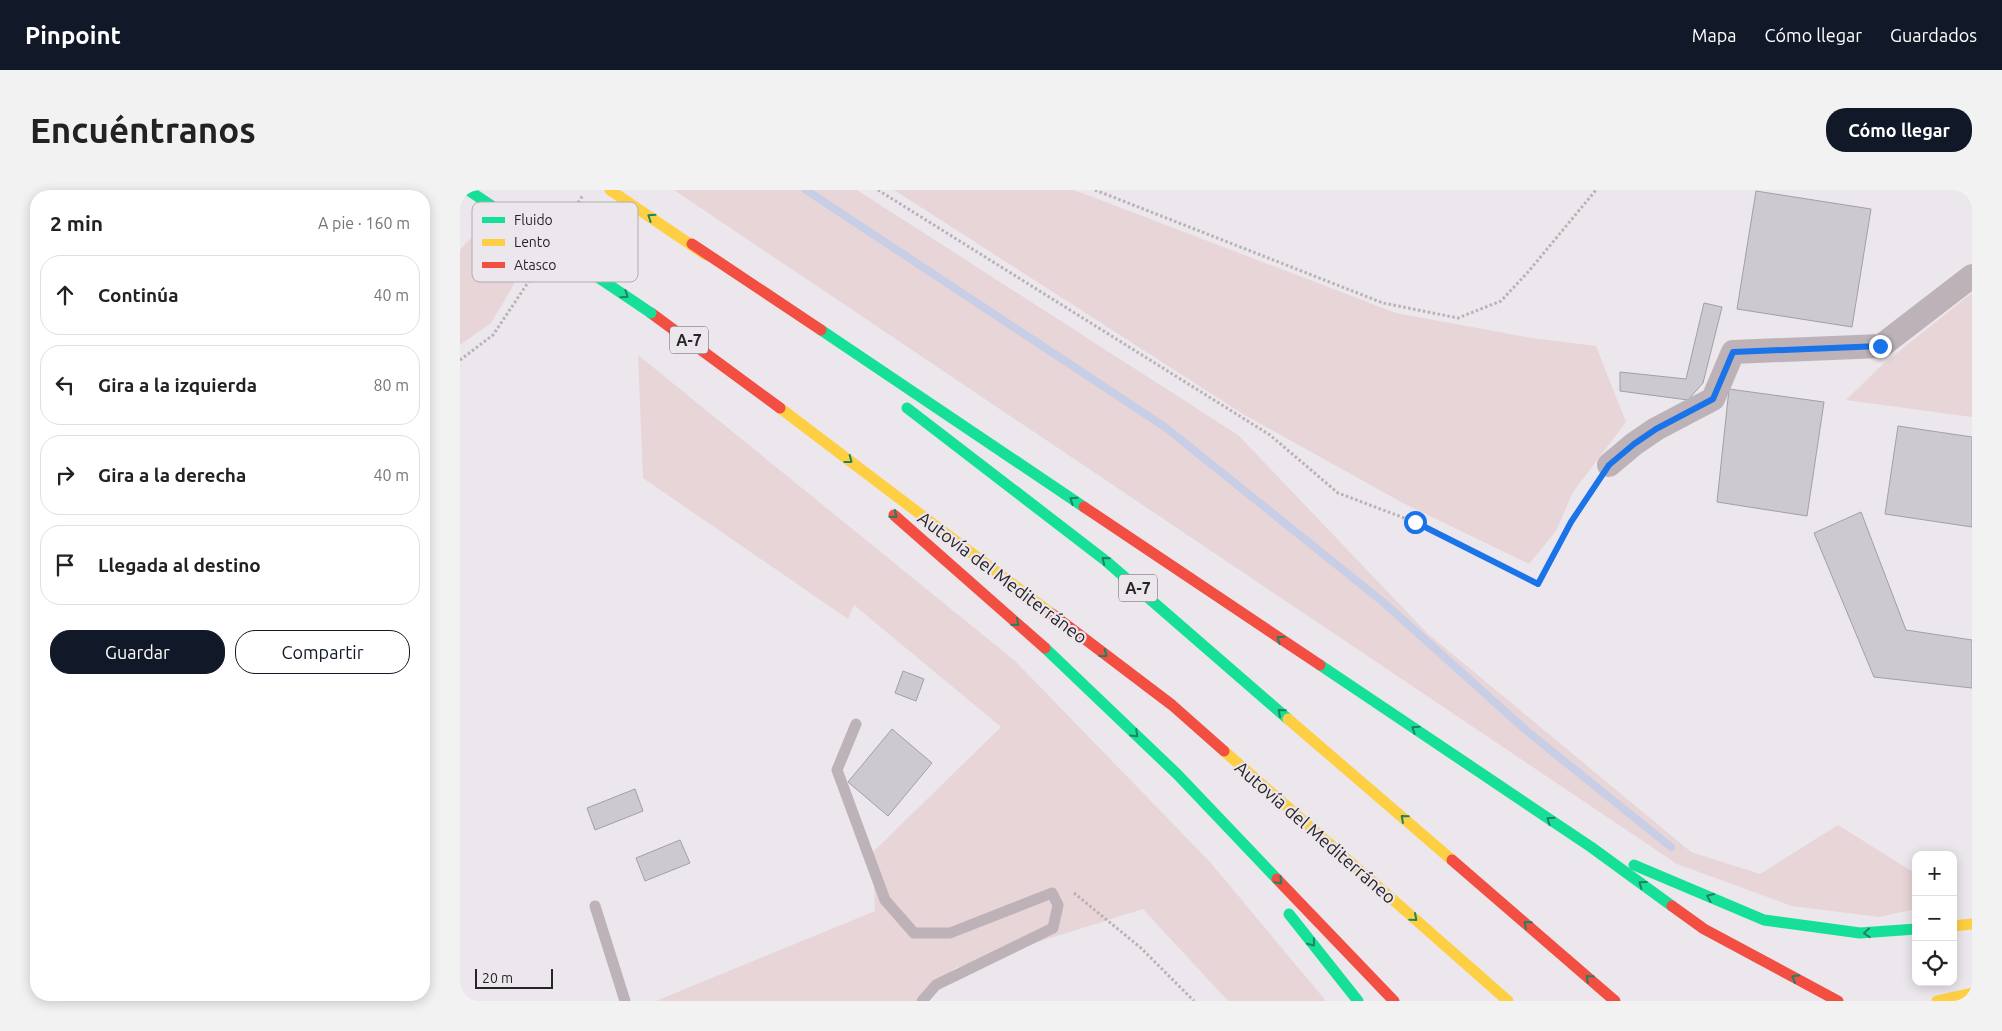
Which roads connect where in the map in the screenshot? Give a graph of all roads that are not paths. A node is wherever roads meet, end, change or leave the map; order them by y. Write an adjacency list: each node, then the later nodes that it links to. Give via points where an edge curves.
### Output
1 (468, 190): 3 (main road, Autovía del Mediterráneo / A-7, one-way to 3, bridge)
2 (610, 190): 4 (main road, one-way to 2)
3 (486, 202)
4 (628, 202)
5 (638, 208): 6 (main road, one-way to 5)
6 (692, 244): 9 (main road); 17 (main road, one-way to 6)
7 (1972, 276): 12 (street, via 1880,346 1733,352 1713,399 1656,429)
8 (605, 282): 10 (main road, Autovía del Mediterráneo / A-7, one-way to 10, bridge)
9 (832, 352)
10 (726, 367): 13 (main road); 29 (main road, Autovía del Mediterráneo / A-7, one-way to 29, via 1172,705)
11 (895, 400): 30 (main road, A-7, one-way to 11, via 1106,561)
12 (1609, 465)
13 (846, 473)
14 (884, 506): 16 (main road, one-way to 16, via 1056,658 1177,774)
15 (856, 724): 26 (lane, via 837,770 885,900 914,933 950,933 1052,893 1058,905 1053,928 936,985)
16 (1233, 833): 18 (main road); 28 (main road, one-way to 28)
17 (1591, 847): 23 (main road, one-way to 17, via 1860,934 1764,920); 31 (main road, one-way to 17, via 1704,929)
18 (1260, 878)
19 (1282, 905): 27 (main road, one-way to 27)
20 (595, 906): 25 (lane)
21 (1972, 924): 22 (main road)
22 (1957, 926)
23 (1912, 929)
24 (1972, 994): 32 (main road)
25 (625, 1001)
26 (922, 1001)
27 (1358, 1001)
28 (1394, 1001)
29 (1508, 1001)
30 (1615, 1001)
31 (1838, 1001)
32 (1937, 1001)

